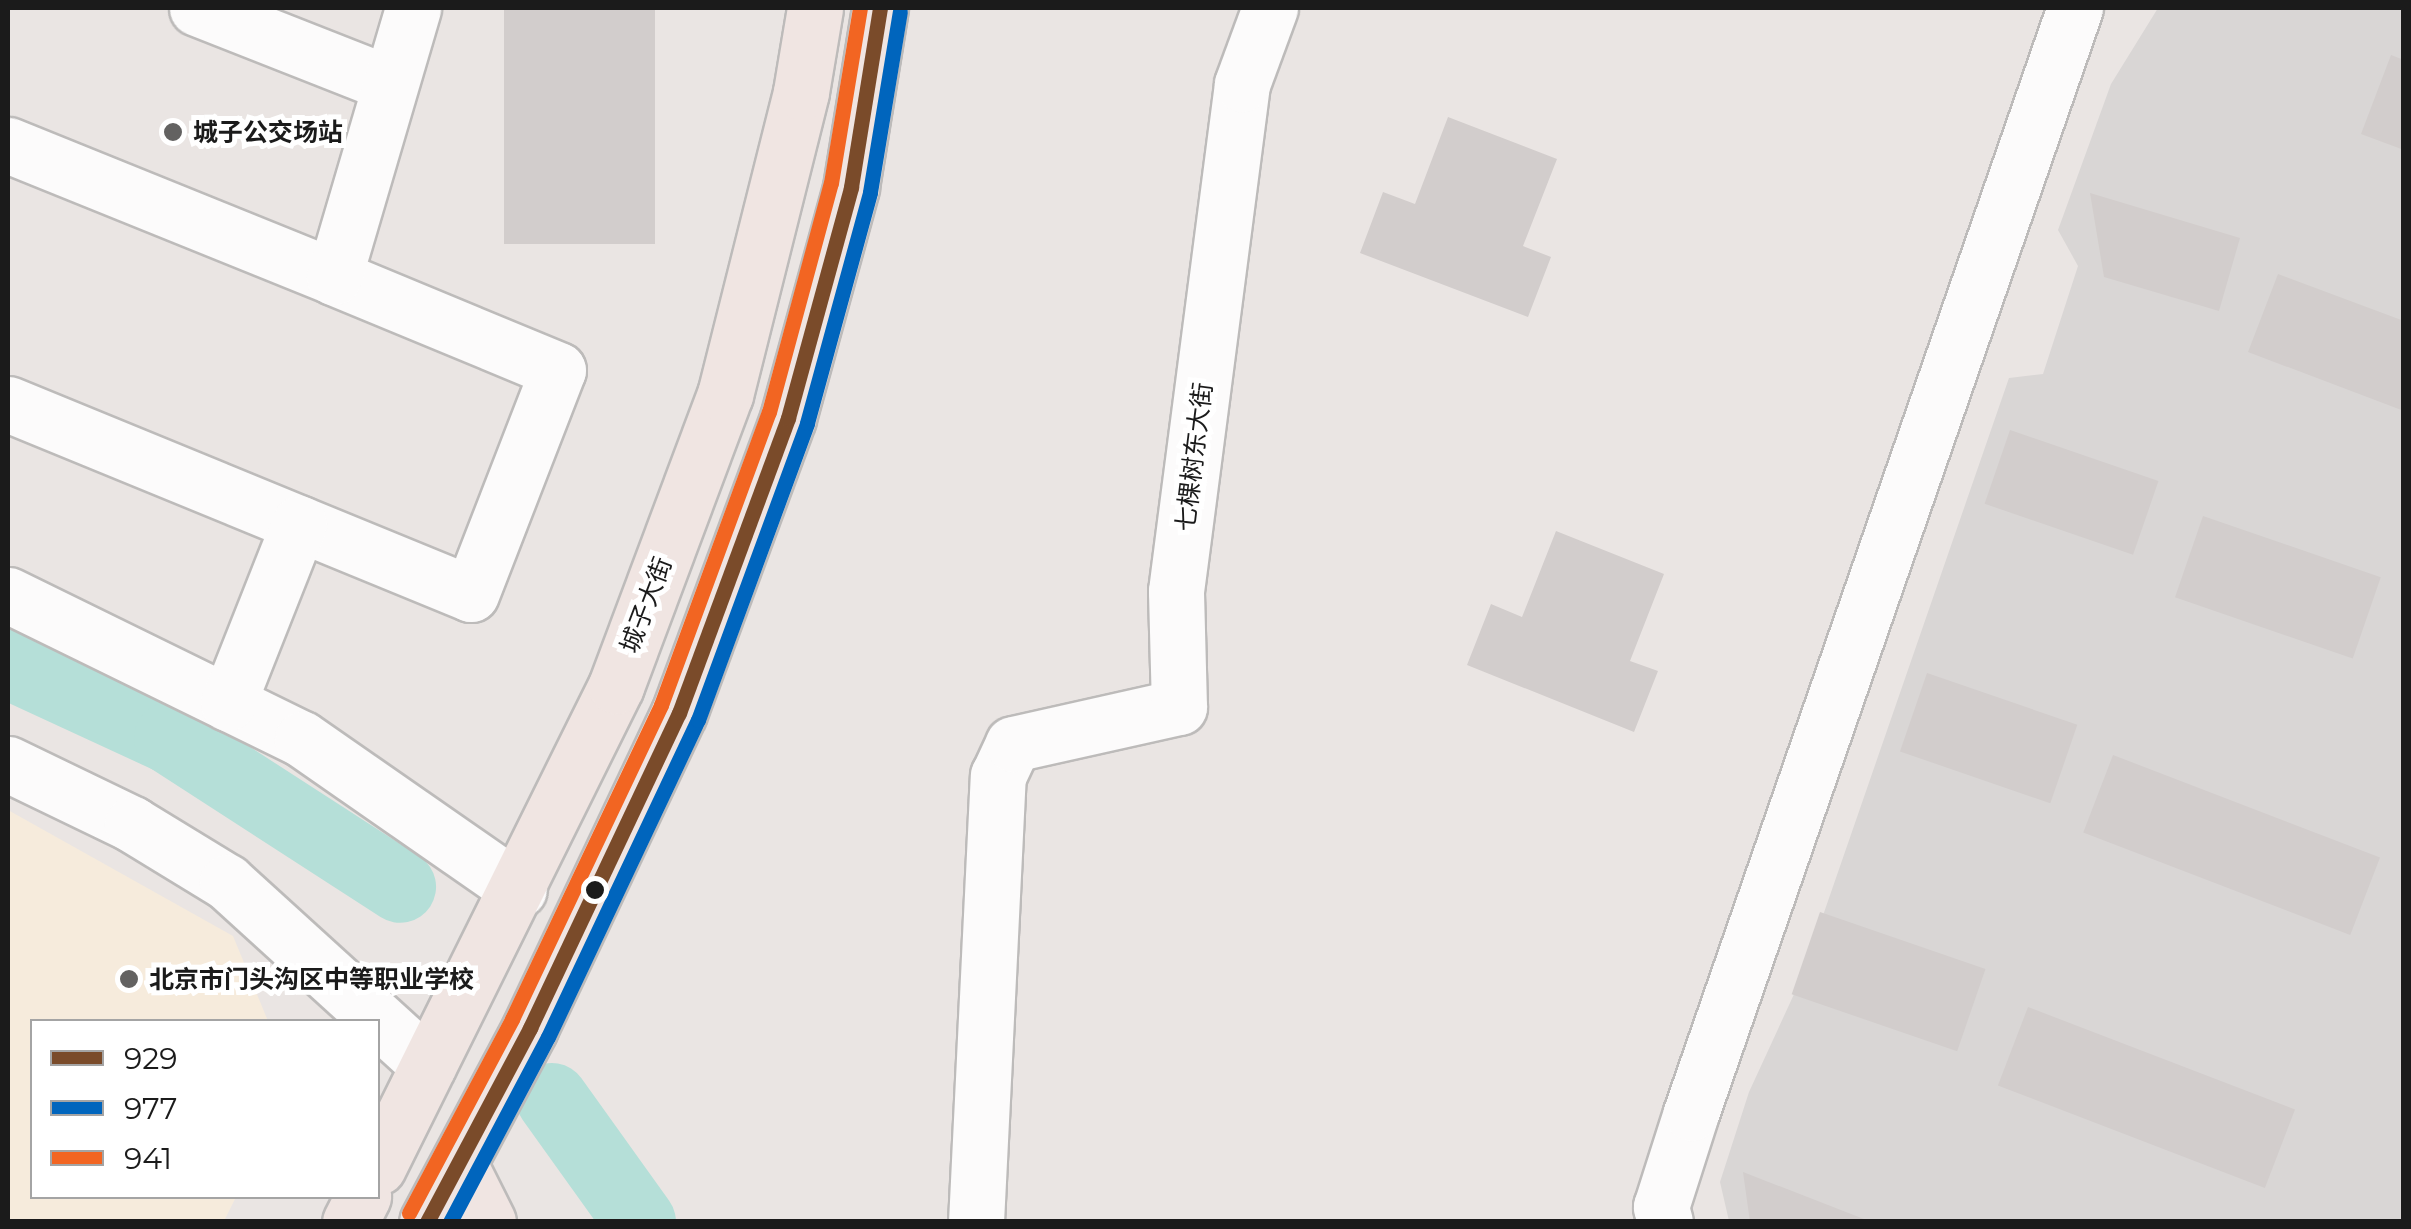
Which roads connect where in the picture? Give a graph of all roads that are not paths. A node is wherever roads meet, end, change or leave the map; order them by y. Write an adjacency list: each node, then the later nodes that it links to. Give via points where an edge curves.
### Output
1 (197, 8): 7 (street)
2 (413, 8): 7 (street)
3 (815, 8): 15 (main road, 城子大街, via 801,92 726,395 616,686)
4 (880, 8): 20 (main road, via 851,187 788,418 680,713)
5 (1270, 8): 25 (street, 七棵树东大街, via 1242,84 1176,591 1179,707 1013,744 998,776)
6 (2076, 8): 26 (street, via 1691,1113 1661,1206)
7 (390, 84): 9 (street)
8 (8, 145): 9 (street)
9 (334, 277): 11 (street, via 558,370 471,594)
10 (8, 404): 11 (street)
11 (299, 524): 13 (street)
12 (8, 595): 13 (street)
13 (228, 703): 15 (street, via 302,739)
14 (8, 764): 16 (street, via 132,824 227,882)
15 (519, 890): 18 (main road, 城子大街)
16 (377, 1019)
17 (380, 1021): 18 (street)
18 (428, 1065): 19 (main road, 城子大街)
19 (380, 1162)
20 (459, 1164): 23 (main road); 24 (main road)
21 (362, 1199): 22 (main road)
22 (350, 1222)
23 (427, 1222)
24 (488, 1222)
25 (976, 1222)
26 (1665, 1222)

